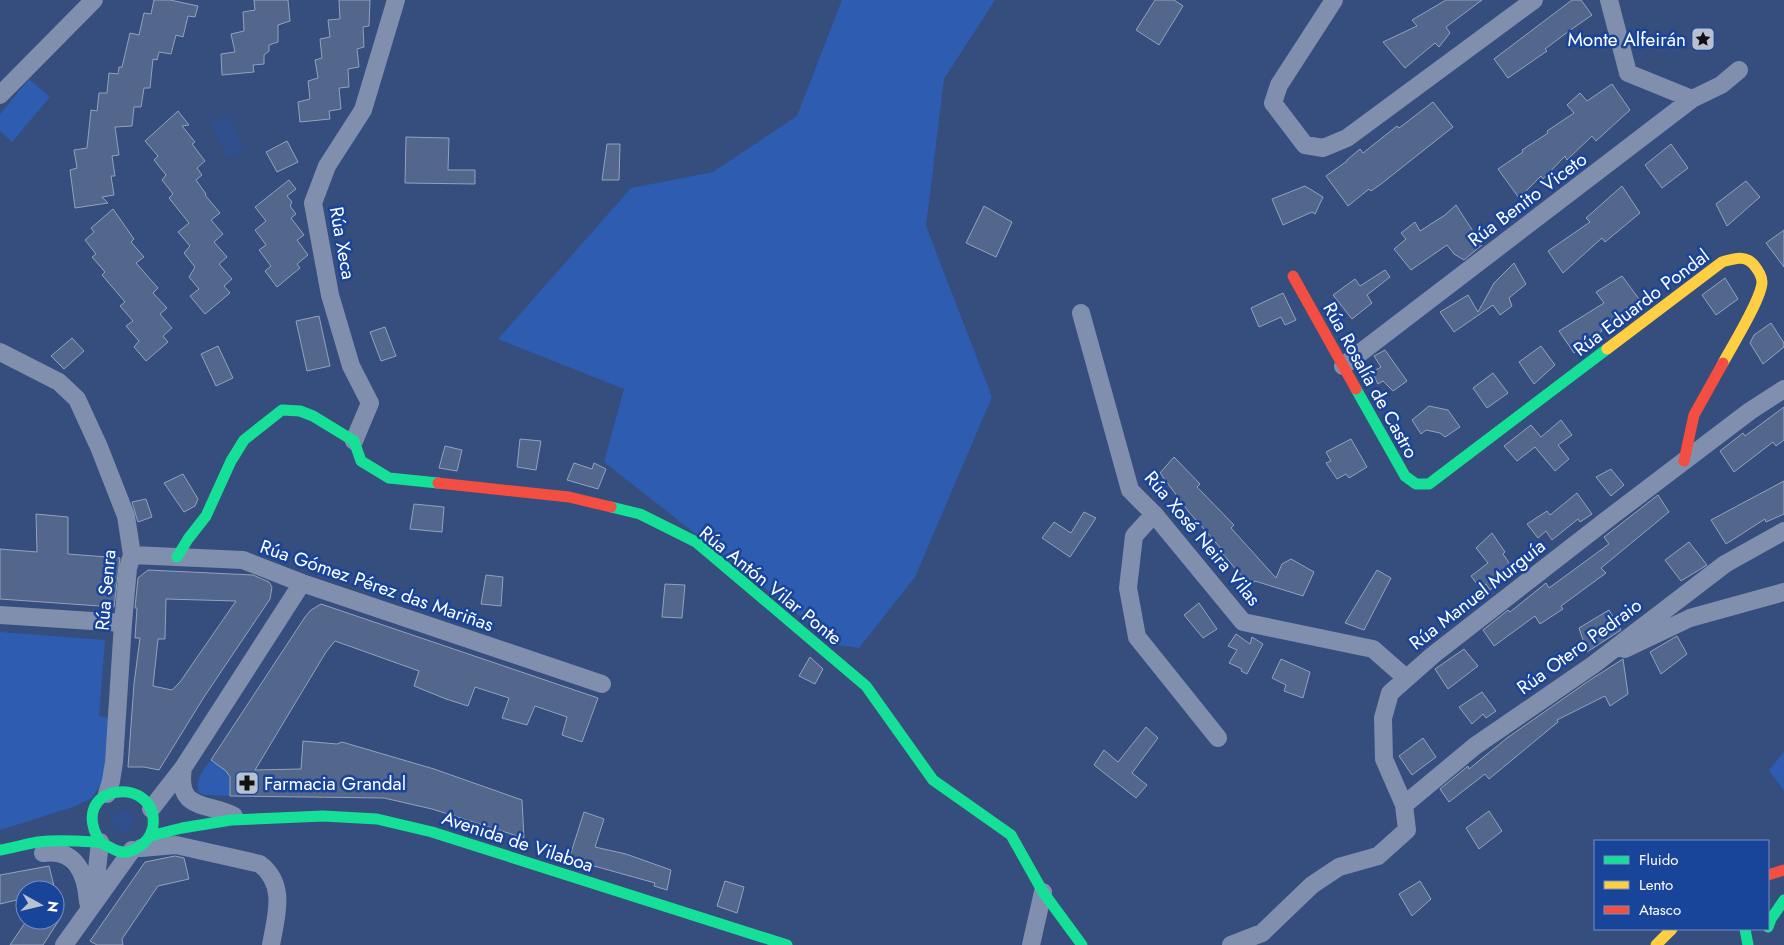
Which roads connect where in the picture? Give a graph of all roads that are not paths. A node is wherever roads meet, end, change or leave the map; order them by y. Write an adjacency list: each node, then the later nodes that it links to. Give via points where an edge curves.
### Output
1 (94, 0): 7 (street)
2 (396, 0): 14 (street, Rúa Xeca, via 362,110 327,166 313,204 330,295 351,366 370,403)
3 (1334, 0): 4 (street, via 1278,85 1273,103 1305,145 1324,148 1347,138)
4 (1534, 0)
5 (1609, 0): 8 (street, via 1628,73)
6 (1739, 70): 8 (street, Rúa Benito Viceto)
7 (0, 95)
8 (1692, 99): 12 (street, Rúa Benito Viceto)
9 (1293, 276): 12 (main road, Rúa Rosalía de Castro)
10 (1081, 313): 17 (street, Rúa Xosé Neira Vilas, via 1130,490)
11 (0, 352): 19 (street, Rúa Senra, via 59,382 77,399 126,516)
12 (1343, 366): 16 (main road, Rúa Rosalía de Castro, via 1404,476 1419,486)
13 (1784, 389): 15 (street, Rúa Manuel Murguía)
14 (354, 441): 20 (main road, via 313,416 282,410 244,440 206,516); 44 (main road, Rúa Antón Vilar Ponte, via 362,461 389,478 569,496 640,514 696,542 866,686 933,780 1010,835)
15 (1684, 461): 16 (main road, Rúa Eduardo Pondal, via 1694,415 1760,294 1762,281 1758,270 1751,261 1739,257 1722,262); 26 (street, Rúa Manuel Murguía, via 1440,648)
16 (1429, 484)
17 (1154, 514): 26 (street, Rúa Xosé Neira Vilas, via 1243,622 1373,649); 28 (street, via 1134,536 1128,588 1137,637)
18 (1784, 531): 25 (street, Rúa Otero Pedraio, via 1725,564)
19 (132, 555): 20 (street, Rúa Gómez Pérez das Mariñas); 24 (street, Rúa Senra)
20 (177, 557): 21 (street, Rúa Gómez Pérez das Mariñas, via 243,560)
21 (302, 583): 27 (street, Rúa Gómez Pérez das Mariñas); 29 (street)
22 (1784, 592): 25 (street, via 1690,618)
23 (0, 615): 24 (street)
24 (123, 623): 31 (street, Rúa Senra, via 114,762)
25 (1593, 665): 32 (street, Rúa Otero Pedraio, via 1474,746)
26 (1406, 678): 32 (street, Rúa Manuel Murguía, via 1390,693 1383,718 1384,759)
27 (602, 684)
28 (1218, 738)
29 (183, 768): 30 (street, via 159,783); 33 (street); 35 (street, via 181,781 186,794 196,804 228,813)
30 (128, 790): 31 (main road); 33 (main road, via 138,794)
31 (107, 794): 38 (main road, via 88,816)
32 (1404, 804): 56 (street, Rúa Manuel Murguía, via 1406,830 1378,856 1339,866 1312,885 1262,933)
33 (156, 810): 39 (main road, via 153,827)
34 (189, 816): 35 (main road, Avenida de Vilaboa)
35 (235, 819): 39 (main road, Avenida de Vilaboa, via 176,828); 53 (main road, Avenida de Vilaboa, via 330,816 391,821)
36 (62, 830): 37 (main road, Avenida de Vilaboa)
37 (38, 842): 38 (main road, Avenida de Vilaboa); 40 (main road, Avenida de Vilaboa)
38 (100, 842): 39 (main road, Avenida de Vilaboa, via 115,851 124,852); 46 (street, via 97,870)
39 (140, 845): 47 (street); 52 (street, via 176,845 260,864 269,871 277,892)
40 (0, 850)
41 (0, 859): 46 (street, via 51,852 67,856 82,872)
42 (1784, 870): 43 (main road)
43 (1769, 875)
44 (1043, 892): 54 (street); 55 (main road, Rúa Antón Vilar Ponte)
45 (1784, 900): 48 (main road)
46 (88, 902): 47 (street)
47 (80, 921): 51 (street)
48 (1769, 924)
49 (1671, 930): 57 (main road)
50 (1745, 930): 58 (main road)
51 (64, 945)
52 (271, 945)
53 (787, 945)
54 (1031, 945)
55 (1082, 945)
56 (1231, 945)
57 (1656, 945)
58 (1748, 945)

